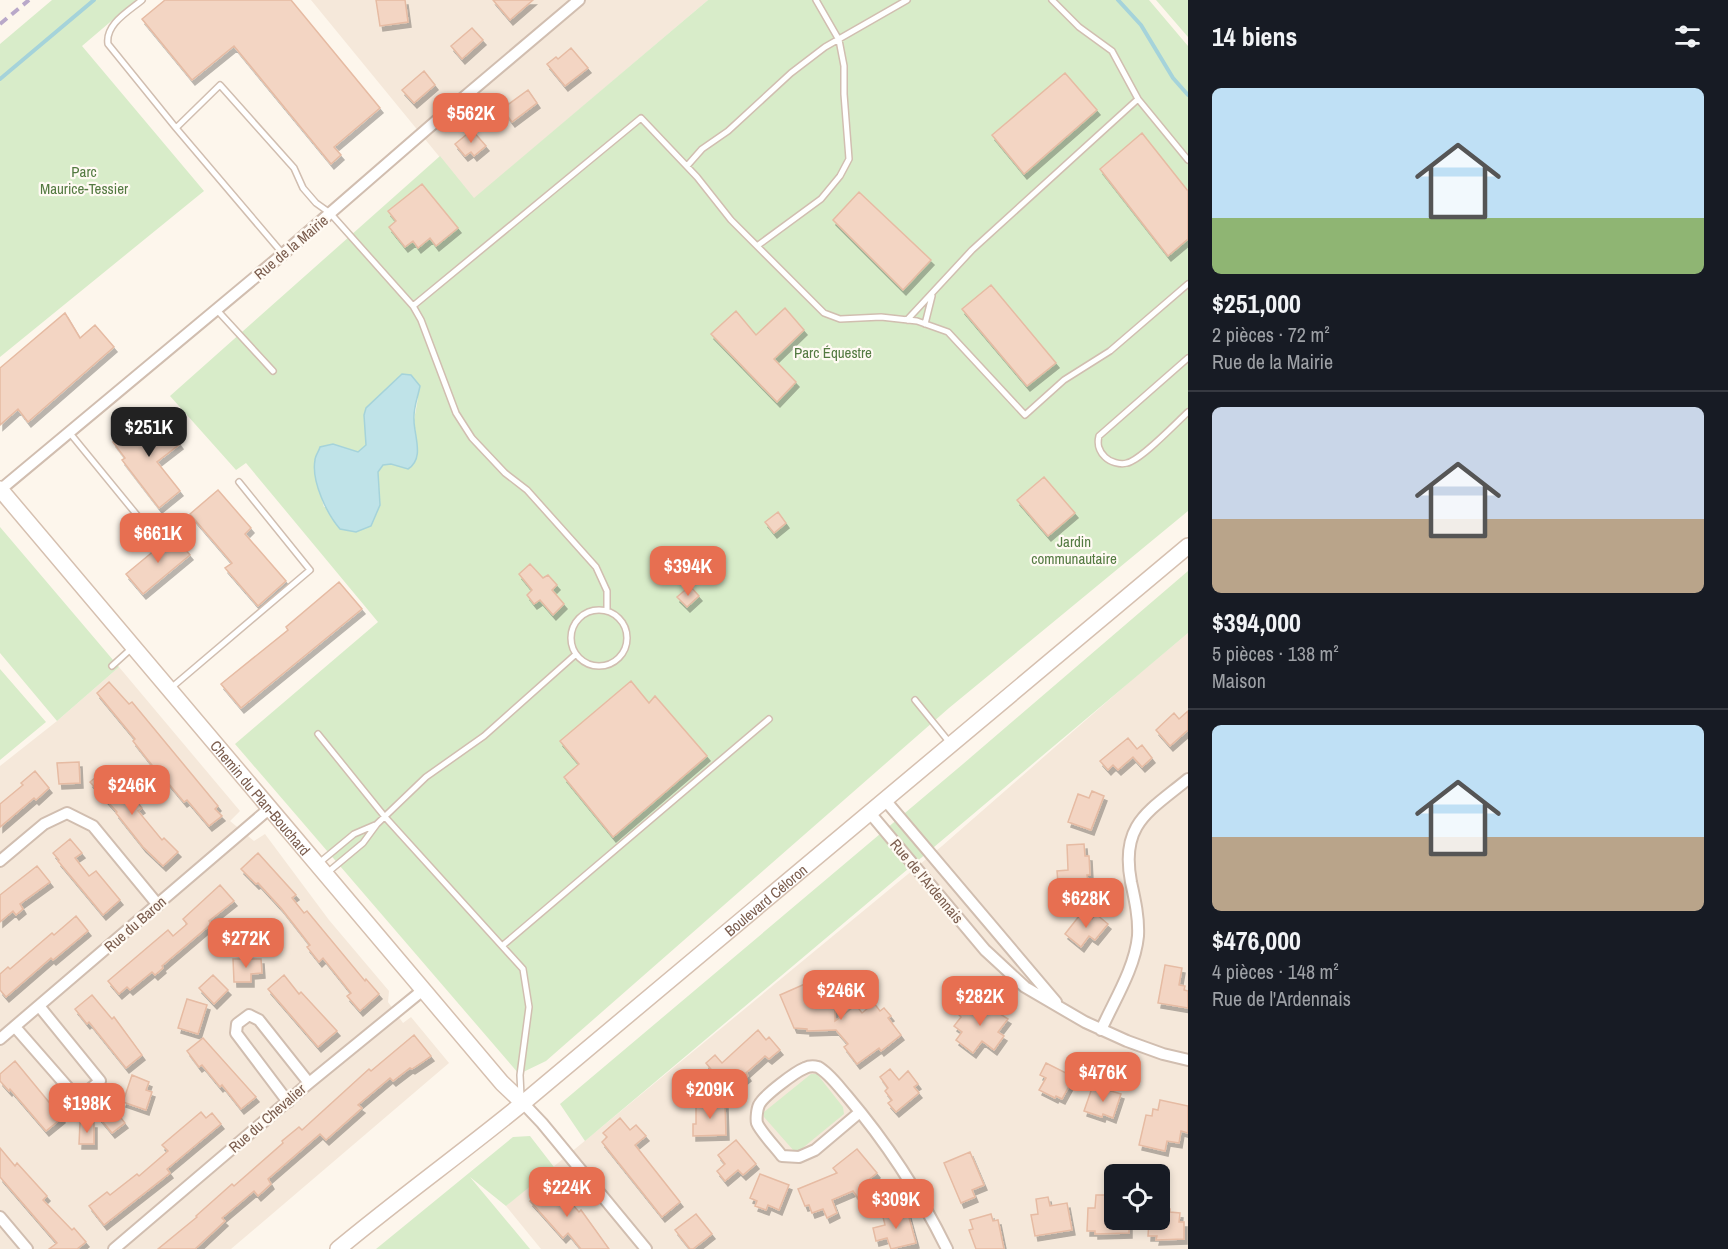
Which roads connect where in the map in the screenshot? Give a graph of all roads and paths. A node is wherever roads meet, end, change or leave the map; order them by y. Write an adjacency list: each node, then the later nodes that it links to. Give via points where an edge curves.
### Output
1 (142, 0): 8 (lane, via 112,26 106,36 108,44)
2 (816, 0): 6 (lane)
3 (907, 0): 6 (lane)
4 (1052, 0): 7 (lane, via 1079,27 1112,51)
5 (574, 2): 11 (street, Rue de la Mairie)
6 (839, 40): 10 (lane, via 791,73); 12 (lane, via 849,159 821,199)
7 (1138, 99): 9 (lane); 15 (lane, via 972,250)
8 (176, 128): 11 (lane, via 220,85 294,168 303,188); 13 (lane)
9 (1188, 160)
10 (687, 166): 12 (lane); 16 (lane, via 641,118)
11 (330, 213): 13 (street, Rue de la Mairie); 16 (lane)
12 (758, 246): 18 (lane, via 824,313 840,319)
13 (283, 254): 17 (street, Rue de la Mairie)
14 (1188, 284): 19 (lane, via 1110,351 1064,380 1025,415 948,332)
15 (933, 294): 18 (lane); 19 (lane)
16 (413, 306): 28 (lane, via 422,320 456,413 472,438 527,490 596,567 608,591)
17 (216, 309): 21 (lane); 23 (street, Rue de la Mairie)
18 (907, 320): 19 (lane)
19 (925, 324)
20 (1188, 358): 22 (lane, via 1099,436 1097,445 1112,462 1126,464)
21 (273, 371)
22 (1188, 412)
23 (69, 432): 25 (street, Rue de la Mairie); 26 (lane)
24 (239, 482): 32 (lane, via 310,570)
25 (0, 490): 29 (street, Chemin du Plan-Bouchard)
26 (141, 520)
27 (1188, 546): 36 (street, Boulevard Céloron)
28 (607, 611): 30 (lane, via 589,611 575,622 570,639); 30 (lane, via 625,628 622,654 599,667)
29 (134, 647): 31 (lane); 32 (street, Chemin du Plan-Bouchard)
30 (575, 655): 41 (lane, via 484,736 426,777)
31 (112, 666)
32 (169, 689): 39 (street, Chemin du Plan-Bouchard)
33 (915, 700): 36 (lane)
34 (769, 719): 47 (lane)
35 (318, 734): 41 (lane)
36 (951, 744): 38 (street, Boulevard Céloron)
37 (1188, 779): 53 (street, via 1147,814 1130,841 1128,858 1138,937 1131,963)
38 (885, 800): 40 (street, Boulevard Céloron); 46 (street, Rue de l'Ardennais)
39 (270, 808): 44 (street, Chemin du Plan-Bouchard); 45 (street, Rue du Baron)
40 (870, 813): 48 (street, Rue de l'Ardennais); 58 (street, Boulevard Céloron)
41 (385, 817): 42 (lane); 47 (lane)
42 (377, 824): 44 (lane, via 363,843); 44 (lane, via 354,834)
43 (0, 861): 45 (street, via 44,824 67,813 93,826)
44 (322, 869): 49 (street, Chemin du Plan-Bouchard)
45 (158, 905): 50 (street, Rue du Baron)
46 (1001, 937): 48 (street); 51 (street, Rue de l'Ardennais)
47 (502, 946): 58 (lane, via 523,969 529,1006 519,1085)
48 (985, 950): 51 (street, Rue de l'Ardennais, via 1025,987)
49 (423, 990): 56 (street, Rue du Chevalier); 58 (street, Chemin du Plan-Bouchard)
50 (39, 1006): 52 (street, Rue du Baron); 52 (street, via 100,1081 78,1099)
51 (1060, 1007): 53 (street, Rue de l'Ardennais)
52 (15, 1027): 54 (street, Rue du Baron)
53 (1101, 1030): 55 (street, Rue de l'Ardennais, via 1140,1047)
54 (0, 1039)
55 (1188, 1060)
56 (309, 1083): 57 (street, Rue du Chevalier); 57 (street, via 260,1020 249,1015 237,1024 236,1033)
57 (288, 1101): 62 (street, Rue du Chevalier)
58 (523, 1103): 63 (street, Boulevard Céloron); 64 (street)
59 (860, 1112): 59 (street, via 815,1066 806,1067 763,1098 757,1123 782,1156 799,1157 815,1150); 65 (street, via 904,1172)
60 (0, 1217): 61 (street)
61 (27, 1249)
62 (114, 1249)
63 (338, 1249)
64 (646, 1249)
65 (947, 1249)

